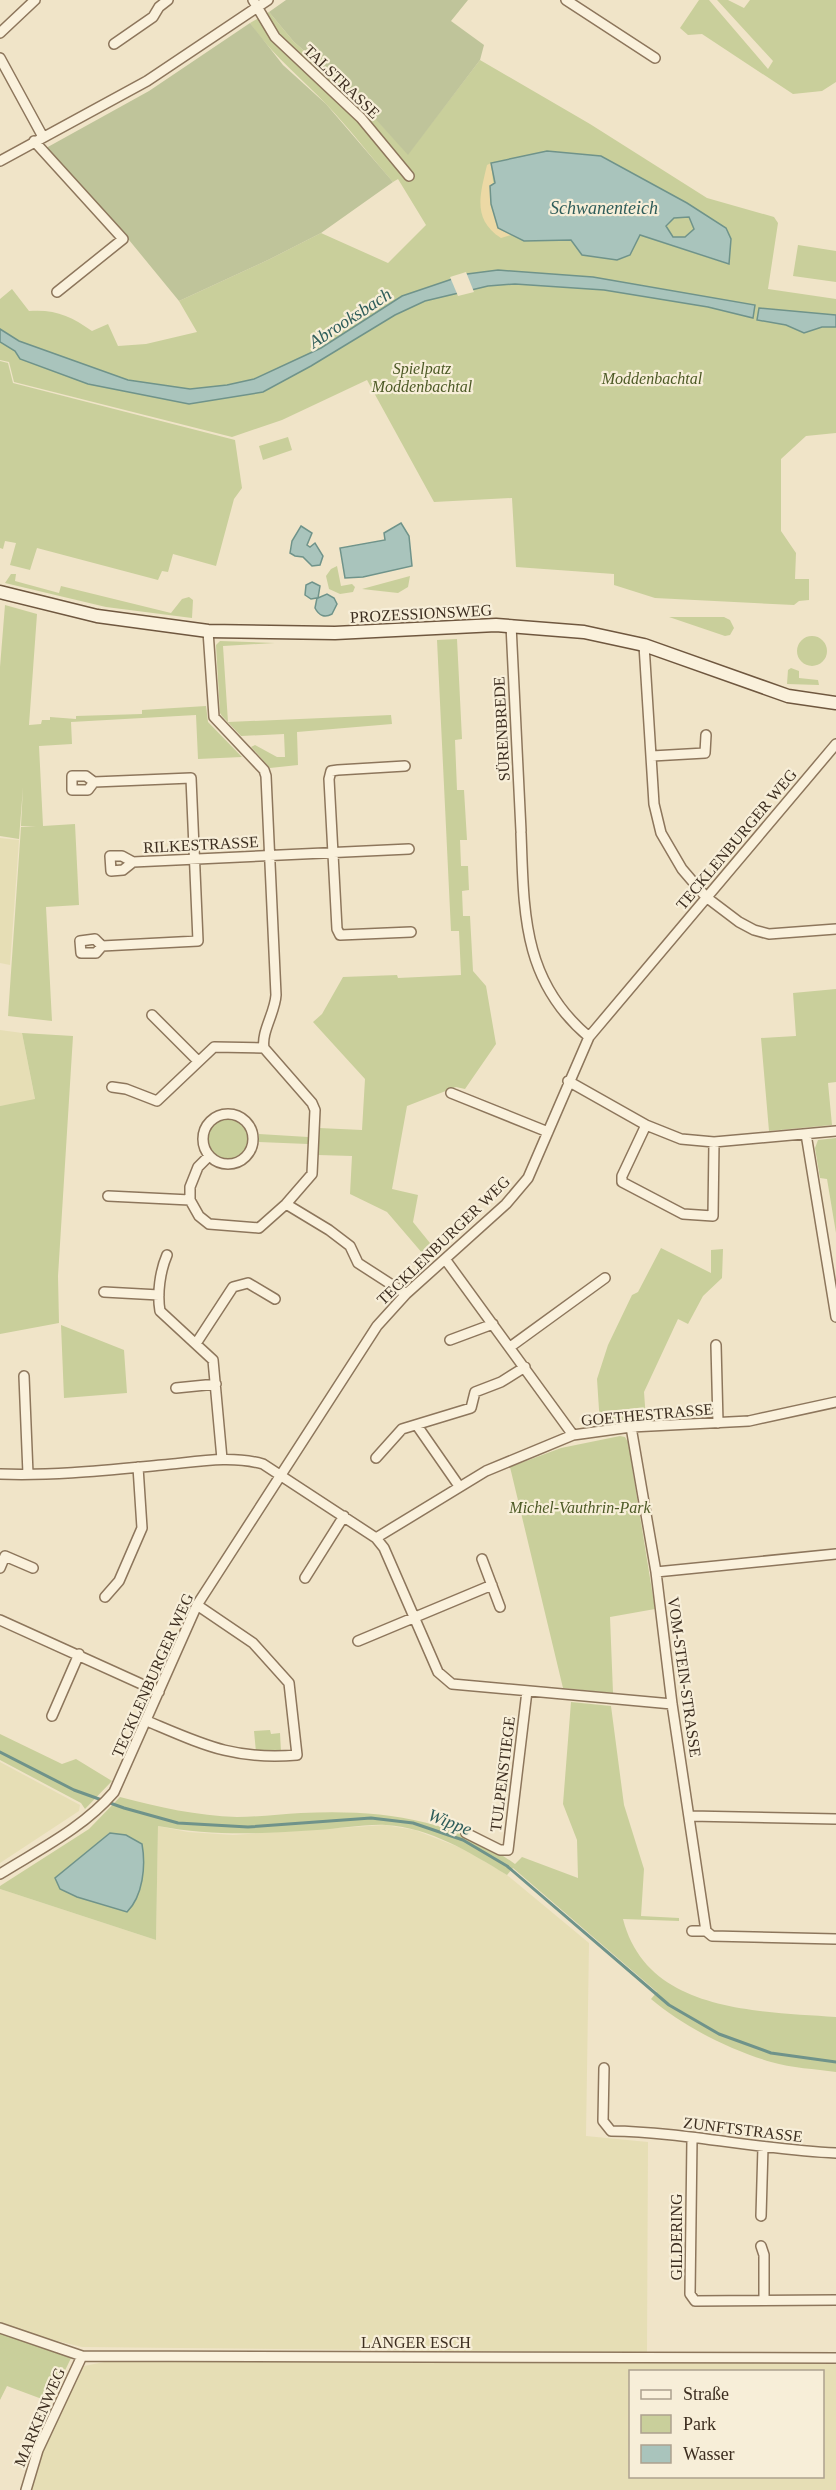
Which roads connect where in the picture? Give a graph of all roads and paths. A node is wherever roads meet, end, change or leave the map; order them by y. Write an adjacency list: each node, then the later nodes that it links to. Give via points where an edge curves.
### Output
1 (35, 0): 6 (street)
2 (168, 0): 7 (street, via 153,17)
3 (267, 0): 5 (street)
4 (566, 0): 9 (street)
5 (255, 3): 10 (street, via 147,81); 12 (street, TALSTRASSE, via 275,37 361,118)
6 (0, 33)
7 (114, 44)
8 (0, 58): 10 (street)
9 (655, 58)
10 (38, 139): 11 (street); 13 (street, via 123,239)
11 (0, 160)
12 (409, 176)
13 (57, 292)
14 (0, 592): 16 (street, PROZESSIONSWEG, via 97,616)
15 (511, 626): 16 (street, PROZESSIONSWEG, via 335,633); 17 (street, PROZESSIONSWEG, via 591,633); 34 (street, SÜRENBREDE, via 525,916 532,955 556,1000)
16 (208, 631): 26 (street, via 214,717 266,776)
17 (644, 645): 18 (street, PROZESSIONSWEG, via 788,696); 21 (street)
18 (836, 703)
19 (706, 735): 21 (street, via 705,753)
20 (836, 744): 29 (street, TECKLENBURGER WEG)
21 (652, 756): 29 (street, via 654,804 661,833 682,869)
22 (405, 766): 25 (street, via 331,771)
23 (94, 782): 27 (street, via 191,778)
24 (409, 849): 25 (street, RILKESTRASSE)
25 (333, 853): 26 (street, RILKESTRASSE); 31 (street, via 340,935)
26 (270, 855): 27 (street, RILKESTRASSE); 35 (street, via 276,995)
27 (195, 859): 28 (street, RILKESTRASSE); 32 (street, via 198,941)
28 (133, 862)
29 (706, 897): 30 (street, via 739,922 769,934); 34 (street, TECKLENBURGER WEG)
30 (836, 928)
31 (411, 932)
32 (102, 946)
33 (152, 1015): 36 (street)
34 (589, 1036): 37 (street, TECKLENBURGER WEG)
35 (264, 1048): 36 (street, via 218,1046); 48 (street, via 315,1110 312,1173)
36 (198, 1061): 38 (street, via 157,1101)
37 (568, 1081): 40 (street); 42 (street, TECKLENBURGER WEG)
38 (112, 1087)
39 (451, 1093): 42 (street)
40 (646, 1125): 44 (street, via 681,1139); 44 (street, via 622,1182 683,1214 713,1216)
41 (836, 1131): 43 (street)
42 (548, 1132): 50 (street, TECKLENBURGER WEG, via 535,1164 516,1193)
43 (806, 1134): 44 (street); 56 (street)
44 (714, 1142)
45 (208, 1156): 45 (street, via 202,1139 208,1122 223,1113 240,1116 247,1122 253,1138 248,1155 233,1164); 47 (street, via 193,1177)
46 (108, 1196): 47 (street)
47 (190, 1200): 48 (street, via 204,1222 249,1229 265,1225)
48 (286, 1203): 54 (street, via 350,1246 358,1263)
49 (167, 1255): 53 (street)
50 (445, 1259): 54 (street, TECKLENBURGER WEG); 57 (street)
51 (604, 1278): 61 (street)
52 (104, 1292): 53 (street)
53 (159, 1294): 59 (street, via 163,1314)
54 (406, 1294): 76 (street, TECKLENBURGER WEG, via 376,1326)
55 (275, 1299): 59 (street, via 248,1284 233,1287)
56 (836, 1317)
57 (493, 1324): 58 (street); 61 (street)
58 (450, 1340)
59 (197, 1342): 64 (street, via 213,1360)
60 (716, 1345): 67 (street)
61 (510, 1347): 62 (street)
62 (525, 1367): 68 (street, via 474,1392 471,1408); 70 (street)
63 (24, 1376): 75 (street)
64 (216, 1384): 65 (street); 72 (street)
65 (176, 1388)
66 (836, 1402): 67 (street, GOETHESTRASSE, via 749,1421)
67 (718, 1423): 69 (street, GOETHESTRASSE)
68 (417, 1426): 71 (street, via 402,1430); 77 (street)
69 (631, 1427): 70 (street, GOETHESTRASSE); 84 (street, VOM-STEIN-STRASSE)
70 (573, 1435): 77 (street, GOETHESTRASSE, via 505,1462)
71 (376, 1458)
72 (222, 1459): 73 (street); 76 (street, via 255,1462)
73 (138, 1467): 75 (street); 87 (street, via 142,1528 119,1581)
74 (0, 1474): 75 (street)
75 (28, 1474)
76 (280, 1474): 78 (street); 88 (street, TECKLENBURGER WEG)
77 (459, 1486): 79 (street, GOETHESTRASSE)
78 (344, 1516): 79 (street); 85 (street)
79 (376, 1538): 90 (street)
80 (836, 1554): 84 (street)
81 (483, 1559): 86 (street)
82 (0, 1568): 83 (street, via 5,1556)
83 (33, 1568)
84 (656, 1572): 96 (street, VOM-STEIN-STRASSE)
85 (305, 1578)
86 (492, 1585): 89 (street); 90 (street)
87 (105, 1597)
88 (197, 1605): 95 (street, TECKLENBURGER WEG); 98 (street, via 253,1643 289,1683 297,1755 233,1754)
89 (500, 1607)
90 (414, 1617): 92 (street); 94 (street, via 444,1680)
91 (0, 1620): 93 (street)
92 (358, 1641)
93 (80, 1654): 95 (street); 97 (street)
94 (527, 1691): 96 (street); 101 (street, TULPENSTIEGE, via 508,1850 500,1850)
95 (159, 1692): 98 (street, TECKLENBURGER WEG)
96 (672, 1704): 99 (street, VOM-STEIN-STRASSE)
97 (52, 1716)
98 (147, 1721): 102 (street, TECKLENBURGER WEG, via 114,1792 94,1813)
99 (690, 1816): 100 (street); 104 (street, VOM-STEIN-STRASSE)
100 (836, 1819)
101 (466, 1833)
102 (0, 1874)
103 (692, 1930): 104 (street)
104 (706, 1931): 105 (street, via 712,1936)
105 (836, 1939)
106 (604, 2068): 107 (street, ZUNFTSTRASSE, via 605,2127 611,2131 647,2131)
107 (692, 2139): 108 (street, ZUNFTSTRASSE); 113 (street, GILDERING, via 690,2294 695,2301)
108 (763, 2147): 109 (street, ZUNFTSTRASSE); 110 (street)
109 (836, 2153)
110 (761, 2216)
111 (761, 2246): 113 (street)
112 (836, 2300): 113 (street, GILDERING)
113 (764, 2301)
114 (0, 2328): 115 (street, LANGER ESCH)
115 (82, 2356): 116 (street, LANGER ESCH); 117 (street, MARKENWEG, via 38,2450)
116 (836, 2358)
117 (26, 2490)

